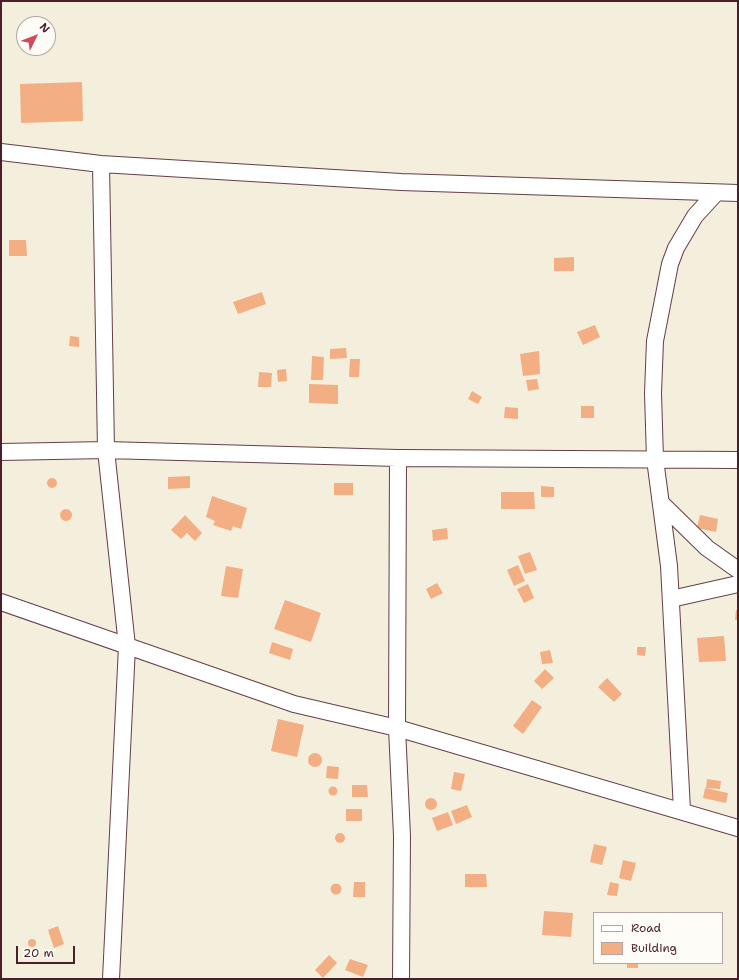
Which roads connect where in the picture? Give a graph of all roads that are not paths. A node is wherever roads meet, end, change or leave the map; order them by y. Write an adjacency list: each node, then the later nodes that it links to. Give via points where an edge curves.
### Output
1 (1, 152): 2 (street)
2 (101, 164): 4 (street, via 401,182); 5 (street)
3 (738, 193): 4 (street)
4 (716, 194): 8 (street, via 688,227 670,264 655,341)
5 (106, 450): 6 (street); 7 (street); 15 (street)
6 (1, 452)
7 (398, 458): 8 (street); 16 (street)
8 (655, 459): 9 (street); 10 (street)
9 (738, 460)
10 (661, 504): 11 (street, via 707,548); 13 (street)
11 (738, 570)
12 (738, 584): 13 (street)
13 (671, 599): 17 (street)
14 (1, 602): 15 (street)
15 (127, 646): 16 (street, via 294,704); 19 (street)
16 (397, 728): 17 (street); 20 (street, via 402,836)
17 (682, 810): 18 (street)
18 (738, 828)
19 (111, 979)
20 (401, 979)

